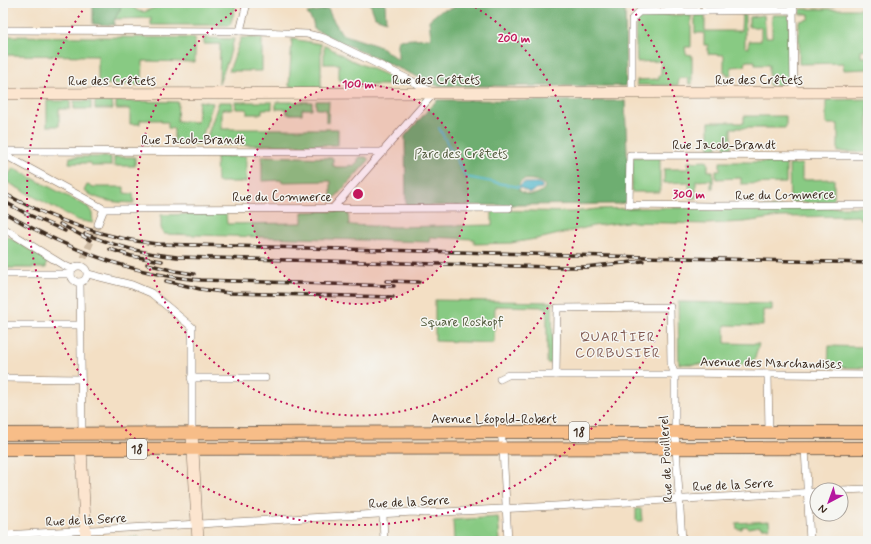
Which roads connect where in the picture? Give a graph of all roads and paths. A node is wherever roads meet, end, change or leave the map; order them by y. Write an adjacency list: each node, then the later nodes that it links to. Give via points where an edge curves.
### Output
1 (247, 3): 4 (street)
2 (793, 7): 7 (street, via 639,12 632,19); 8 (street)
3 (3, 30): 4 (street)
4 (240, 31): 6 (street, via 307,34 324,38)
5 (868, 92): 8 (street, Rue des Crêtets)
6 (434, 93): 7 (street, Rue des Crêtets); 9 (street, Rue des Crêtets); 11 (street)
7 (632, 93): 8 (street, Rue des Crêtets)
8 (794, 93)
9 (3, 94)
10 (3, 151): 11 (street, Rue Jacob-Brandt)
11 (383, 152): 16 (street)
12 (3, 154): 18 (street)
13 (868, 156): 14 (street, Rue Jacob-Brandt, via 630,155)
14 (629, 205): 15 (street, Rue du Commerce)
15 (868, 205)
16 (333, 208): 17 (street, Rue du Commerce); 18 (street, Rue du Commerce)
17 (509, 208)
18 (104, 209): 19 (street)
19 (98, 224)
20 (3, 228): 23 (street)
21 (84, 258): 22 (street)
22 (81, 266): 23 (street, via 76,266); 25 (street)
23 (72, 272): 24 (street); 26 (street, via 73,279)
24 (3, 274)
25 (88, 274): 26 (street, via 84,281); 35 (street, via 132,285 151,293 192,327)
26 (80, 282): 28 (street)
27 (3, 325): 28 (street)
28 (80, 325): 34 (street)
29 (768, 374): 31 (street, Avenue des Marchandises); 32 (street, Avenue des Marchandises); 42 (street)
30 (556, 375): 31 (street, Avenue des Marchandises); 31 (street, Rue de Pouillerel, via 557,308 670,307 671,364); 37 (street, Avenue des Marchandises, via 508,375)
31 (675, 375): 41 (street, Rue de Pouillerel)
32 (868, 375)
33 (3, 378): 34 (street)
34 (81, 378): 45 (street)
35 (192, 378): 36 (street); 38 (street)
36 (265, 378)
37 (500, 379)
38 (192, 432): 39 (main road, Avenue Léopold-Robert / 18); 45 (main road, Avenue Léopold-Robert / 18); 51 (street)
39 (272, 432): 40 (main road, Avenue Léopold-Robert / 18); 52 (street, via 269,442)
40 (501, 432): 41 (main road, Avenue Léopold-Robert / 18); 53 (street)
41 (675, 432): 42 (main road, Avenue Léopold-Robert / 18); 46 (street, Rue de Pouillerel)
42 (768, 432): 43 (main road, Avenue Léopold-Robert / 18)
43 (868, 432)
44 (3, 434): 45 (main road, Avenue Léopold-Robert / 18)
45 (82, 434): 50 (main road)
46 (676, 448): 47 (main road, 18); 53 (main road, 18); 57 (street, Rue de Pouillerel)
47 (805, 448): 48 (main road, 18); 56 (street)
48 (868, 448)
49 (3, 449): 50 (main road, 18)
50 (81, 449): 51 (main road, 18); 62 (street)
51 (193, 449): 52 (main road, 18); 60 (street)
52 (257, 449): 53 (main road, 18)
53 (504, 449): 58 (street)
54 (868, 489): 55 (street)
55 (849, 490)
56 (808, 492): 57 (street, Rue de la Serre); 67 (street)
57 (679, 499): 58 (street, Rue de la Serre); 66 (street, Rue de Pouillerel)
58 (506, 509): 59 (street, Rue de la Serre); 65 (street)
59 (383, 515): 60 (street, Rue de la Serre); 64 (street)
60 (197, 524): 62 (street, Rue de la Serre); 63 (street)
61 (3, 535): 62 (street, Rue de la Serre)
62 (86, 536)
63 (198, 541)
64 (384, 541)
65 (508, 541)
66 (682, 541)
67 (810, 541)

